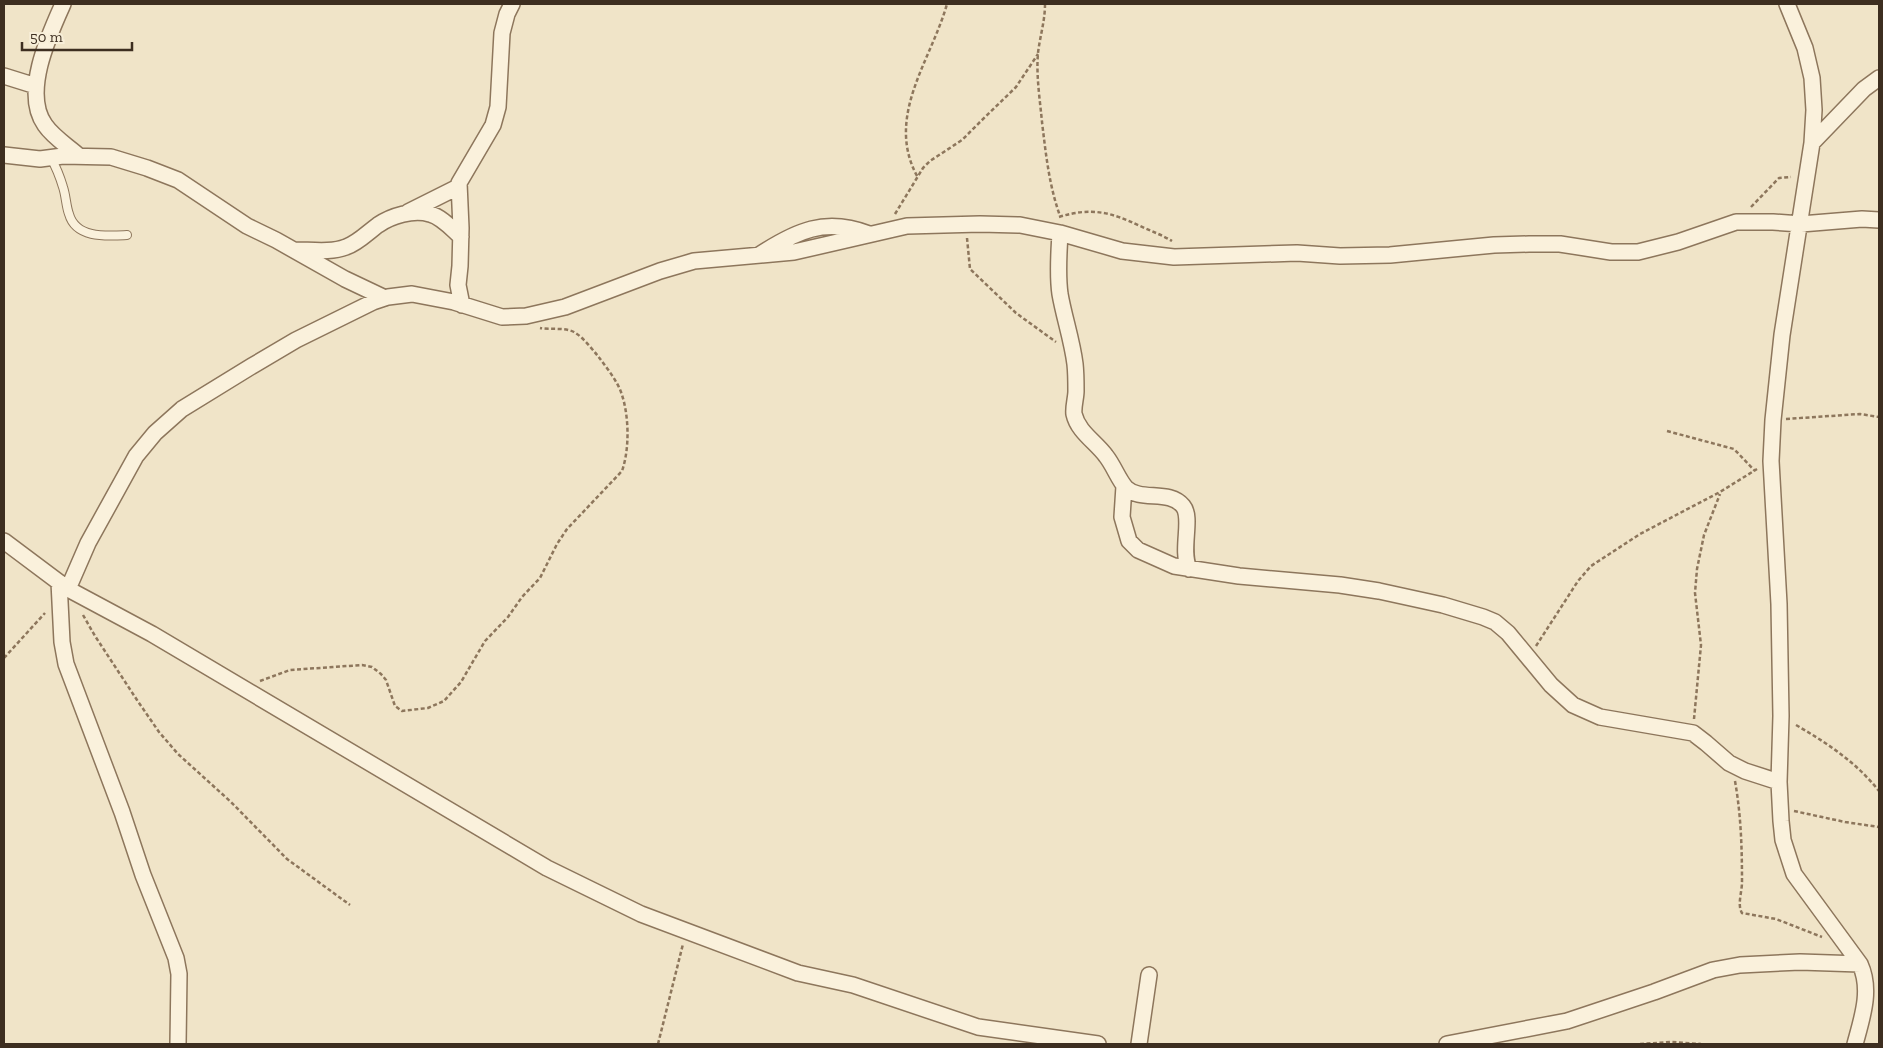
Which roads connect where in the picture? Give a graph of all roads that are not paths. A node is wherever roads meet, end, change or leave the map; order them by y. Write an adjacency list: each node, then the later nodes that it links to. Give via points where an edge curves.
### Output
1 (63, 4): 6 (street)
2 (512, 4): 11 (street, via 502,33 498,107 493,125)
3 (1787, 4): 7 (street, via 1805,48 1812,78)
4 (4, 76): 6 (street)
5 (1879, 78): 7 (street, via 1864,89)
6 (36, 86): 9 (street, via 38,110 44,123 54,136)
7 (1812, 143): 14 (street)
8 (4, 155): 10 (street)
9 (79, 156): 10 (street); 19 (street, via 110,156 178,180 248,226)
10 (51, 158): 17 (lane, via 74,224 86,233)
11 (458, 187): 12 (street); 18 (street)
12 (405, 214): 18 (street, via 429,214); 19 (street, via 378,224 343,249)
13 (1879, 220): 14 (street)
14 (1801, 224): 15 (street, via 1736,222 1638,252 1529,244 1340,256 1297,252 1156,256 1122,251); 27 (street, via 1782,335 1771,461 1779,604)
15 (1060, 233): 16 (street, via 1004,224 966,224 907,226); 23 (street, via 1058,272 1074,358 1074,413)
16 (869, 234): 20 (street, via 814,248); 20 (street, via 852,227 810,228 793,234)
17 (127, 235)
18 (461, 237): 22 (street, via 458,285)
19 (294, 250): 21 (street)
20 (758, 256): 22 (street, via 694,261 565,307 526,316 502,317)
21 (385, 298): 22 (street, via 412,294); 26 (street, via 296,340 182,409 154,433 136,456)
22 (462, 305)
23 (1124, 486): 25 (street, via 1122,517 1129,541 1174,566); 25 (street, via 1131,492 1167,498 1184,507 1187,527 1185,560)
24 (4, 541): 26 (street)
25 (1189, 569): 27 (street, via 1380,591 1443,605 1495,622 1564,698 1586,712 1693,734 1729,763)
26 (63, 589): 30 (street, via 62,642 66,664 177,963); 31 (street, via 152,634 547,868 641,914 798,973 853,985 978,1027)
27 (1780, 782): 28 (street, via 1783,840 1794,874)
28 (1868, 973): 33 (street, via 1790,963 1740,965 1713,970 1566,1021); 34 (street)
29 (1149, 975): 32 (street)
30 (178, 1044)
31 (1098, 1044)
32 (1139, 1044)
33 (1447, 1044)
34 (1855, 1044)

